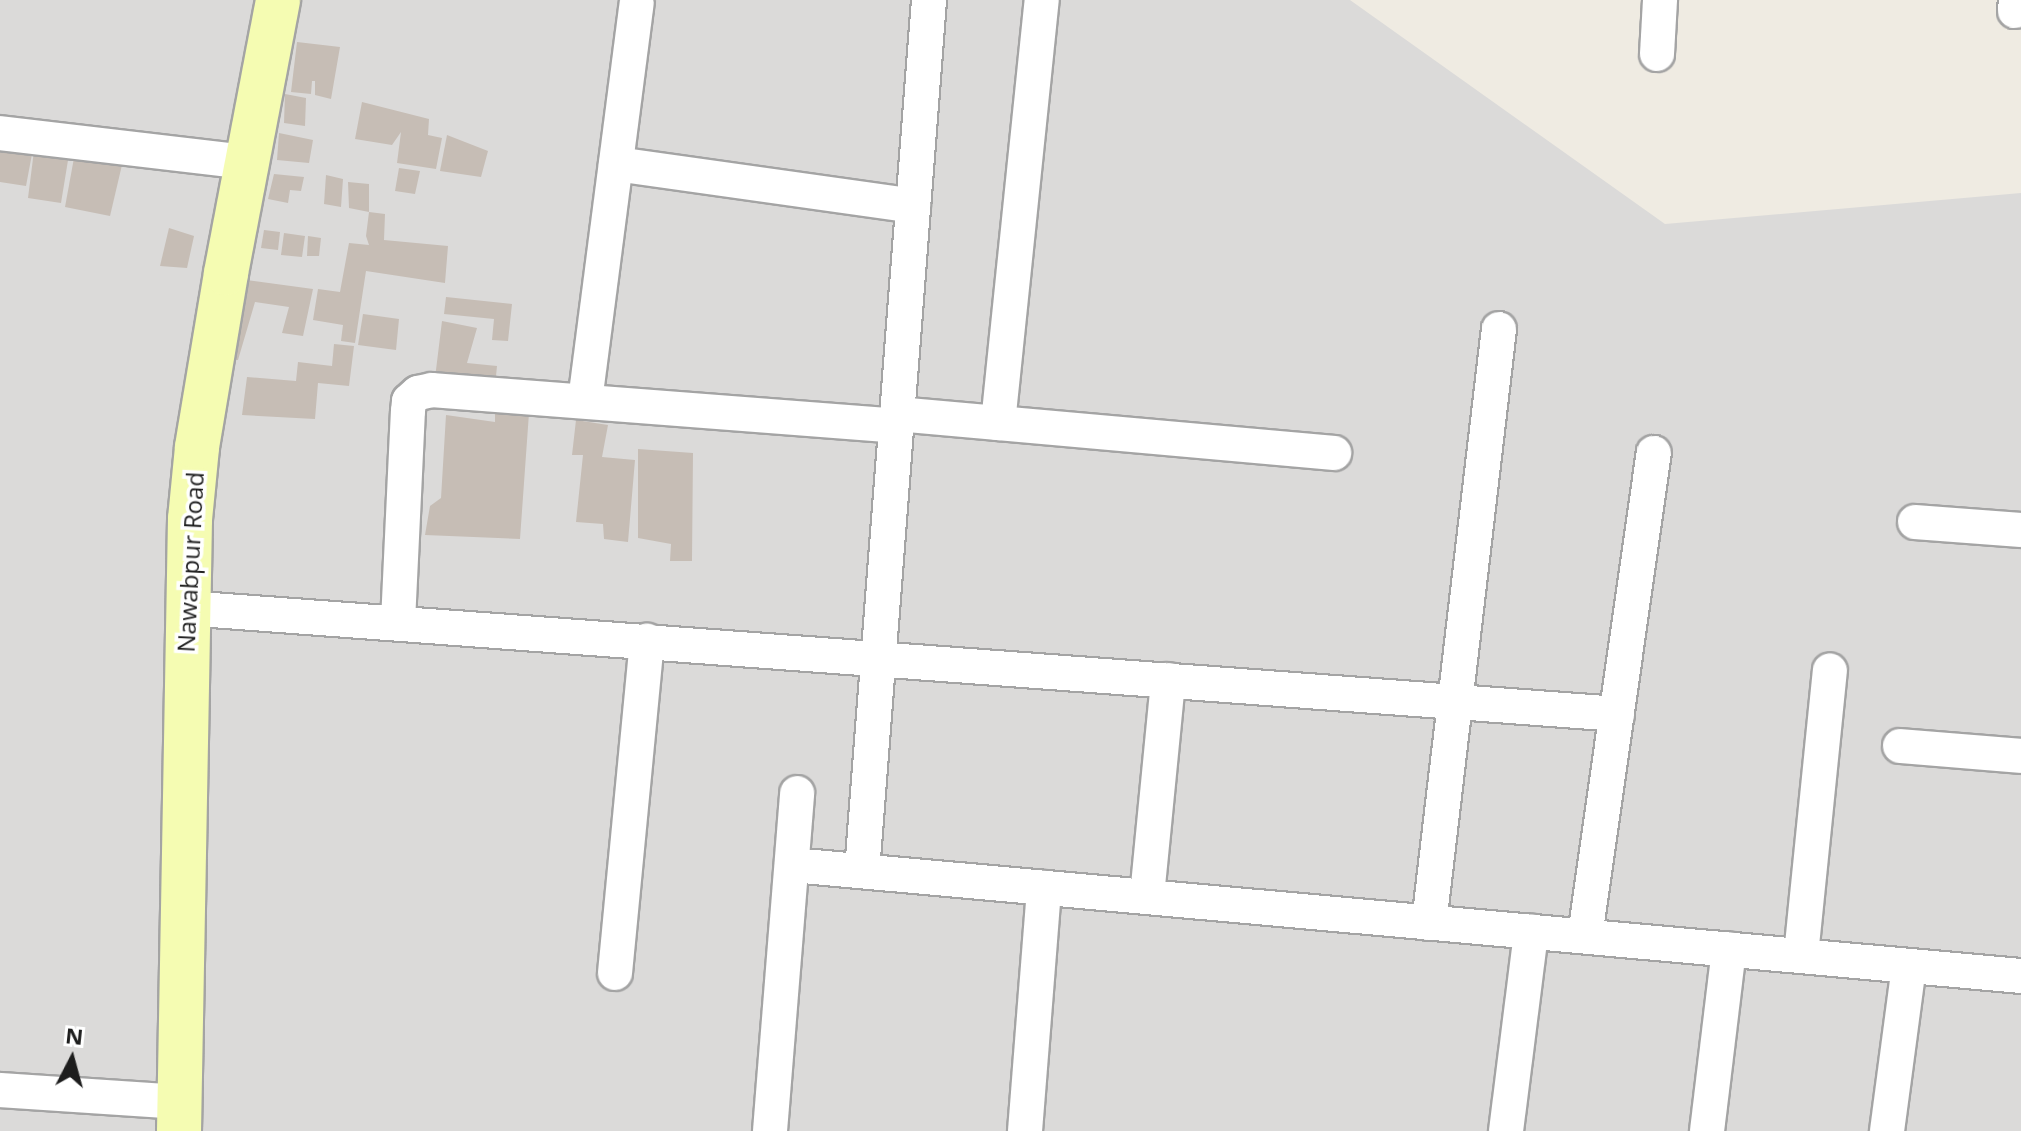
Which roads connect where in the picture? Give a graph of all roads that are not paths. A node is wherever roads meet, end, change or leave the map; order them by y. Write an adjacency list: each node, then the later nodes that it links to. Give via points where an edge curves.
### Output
1 (278, 0): 8 (street, Nawabpur Road)
2 (929, 0): 10 (street)
3 (1042, 0): 14 (street)
4 (1660, 0): 6 (street)
5 (637, 3): 9 (street)
6 (1657, 54)
7 (0, 133): 8 (street)
8 (247, 162): 19 (street, Nawabpur Road, via 197,447)
9 (616, 164): 10 (street); 12 (street)
10 (913, 206): 13 (street)
11 (1499, 329): 25 (street)
12 (585, 401): 13 (street); 20 (street, via 432,390 409,401)
13 (897, 420): 14 (street); 22 (street)
14 (998, 423): 15 (street)
15 (1334, 453)
16 (1654, 453): 26 (street)
17 (1915, 522): 18 (street)
18 (2021, 530)
19 (185, 608): 20 (street); 43 (street, Nawabpur Road)
20 (398, 622): 21 (street)
21 (647, 641): 22 (street); 40 (street)
22 (878, 658): 24 (street); 31 (street)
23 (1830, 670): 38 (street)
24 (1168, 680): 25 (street); 33 (street)
25 (1455, 701): 26 (street); 34 (street)
26 (1617, 714): 36 (street)
27 (1900, 746): 28 (street)
28 (2021, 756)
29 (797, 793): 30 (street)
30 (792, 865): 31 (street); 44 (street)
31 (862, 871): 32 (street)
32 (1044, 888): 33 (street); 45 (street)
33 (1147, 896): 34 (street)
34 (1429, 923): 35 (street)
35 (1531, 932): 36 (street); 47 (street)
36 (1585, 936): 37 (street)
37 (1729, 949): 38 (street); 48 (street)
38 (1801, 955): 39 (street)
39 (1909, 966): 41 (street); 49 (street)
40 (615, 973)
41 (2021, 976)
42 (0, 1090): 43 (street)
43 (179, 1116)
44 (770, 1131)
45 (1025, 1131): 46 (street)
46 (1032, 1131)
47 (1506, 1131)
48 (1707, 1131)
49 (1887, 1131)

